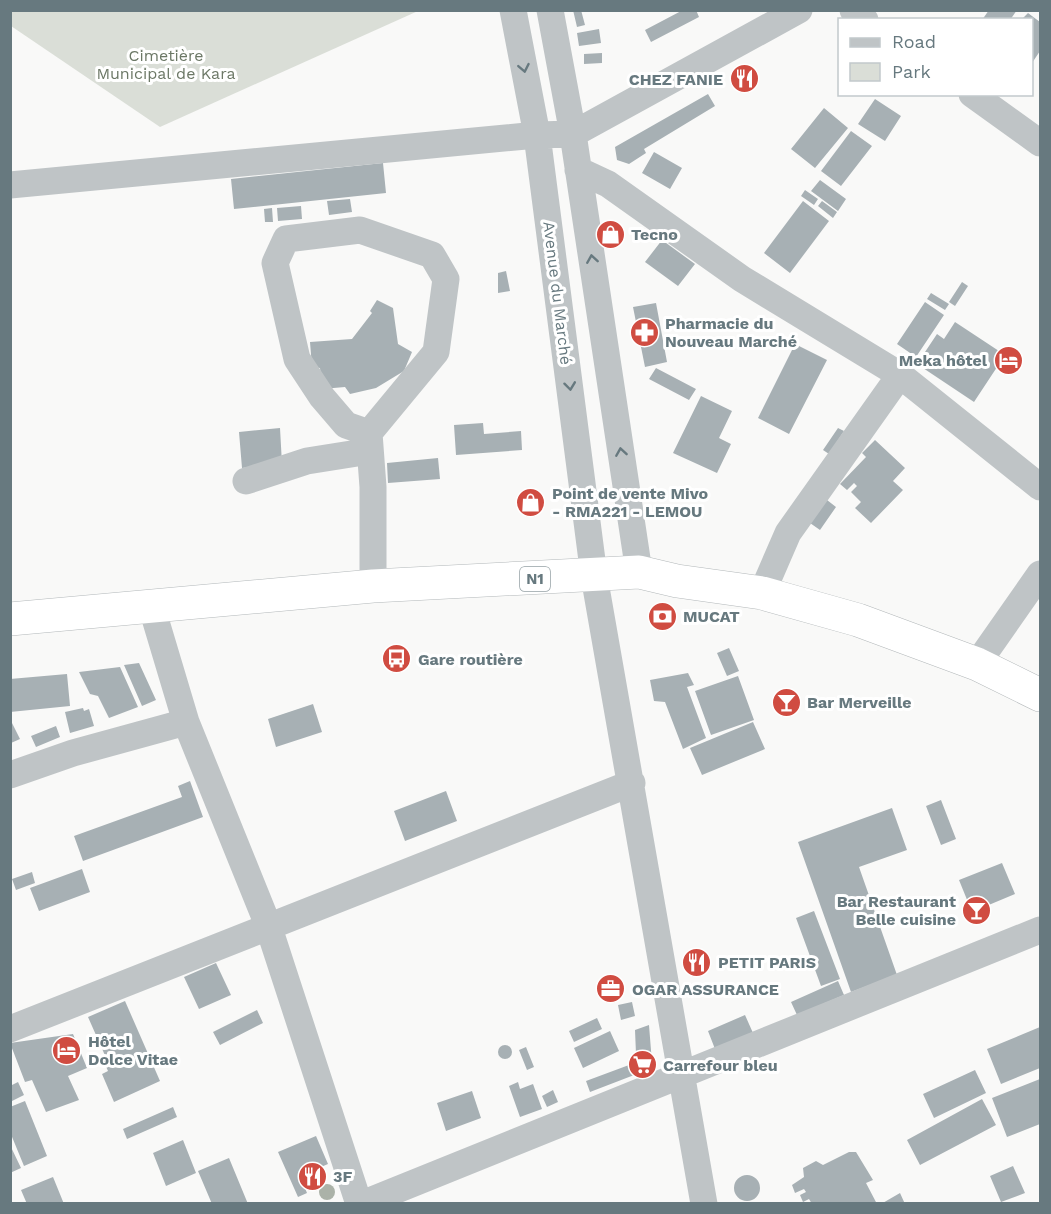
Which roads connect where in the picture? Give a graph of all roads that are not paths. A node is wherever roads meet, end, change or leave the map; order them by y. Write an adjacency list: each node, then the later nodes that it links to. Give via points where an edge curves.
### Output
1 (513, 10): 6 (street, Avenue du Marché, one-way to 6)
2 (550, 10): 5 (street)
3 (799, 10): 5 (street)
4 (975, 96): 7 (street)
5 (573, 134): 6 (street); 8 (street)
6 (537, 135): 9 (street); 16 (street, Avenue du Marché, one-way to 16)
7 (1041, 143)
8 (578, 170): 10 (street, via 608,184 742,279); 14 (street, one-way to 8)
9 (10, 185)
10 (900, 375): 13 (street); 18 (street, via 788,533)
11 (369, 442): 11 (street, via 436,352 446,279 432,255 360,230 286,239 276,263 297,359 322,397); 12 (street); 17 (street)
12 (246, 481)
13 (1041, 487)
14 (639, 572): 16 (highway, N1); 18 (highway, N1)
15 (1041, 574): 21 (street)
16 (594, 576): 17 (highway, N1); 25 (street, Avenue du Marché)
17 (373, 586): 19 (highway, N1)
18 (762, 593): 21 (highway, N1, via 858,620)
19 (150, 605): 20 (highway, N1); 23 (street)
20 (10, 619)
21 (977, 664): 22 (highway, N1)
22 (1041, 695)
23 (186, 722): 24 (street, via 73,753); 26 (street)
24 (10, 776)
25 (632, 783): 26 (street); 29 (street, Avenue du Marché)
26 (268, 925): 28 (street); 30 (street)
27 (1041, 930): 29 (street)
28 (10, 1029)
29 (682, 1076): 30 (street); 31 (street, Avenue du Marché)
30 (360, 1203)
31 (704, 1203)

